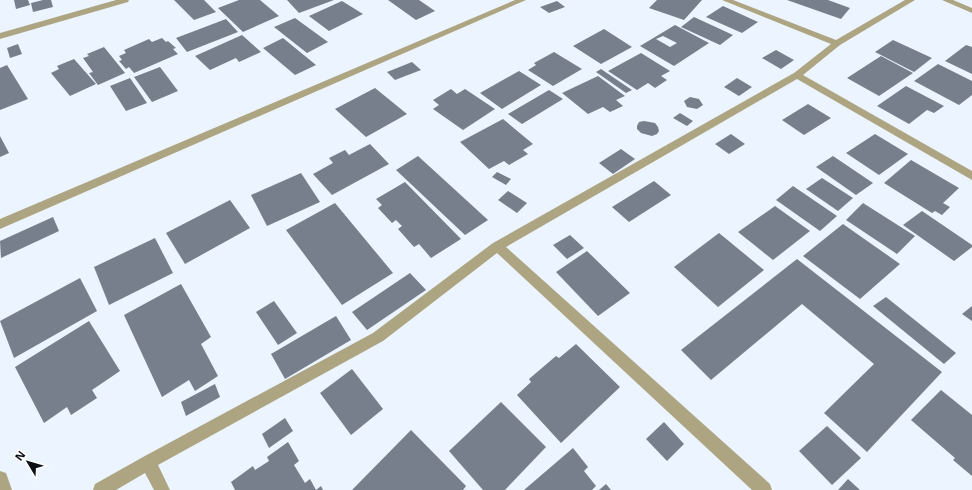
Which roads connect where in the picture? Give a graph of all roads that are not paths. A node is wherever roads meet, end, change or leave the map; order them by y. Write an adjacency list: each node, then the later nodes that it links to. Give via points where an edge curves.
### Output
1 (125, 0): 7 (street)
2 (522, 0): 11 (street)
3 (726, 0): 8 (street)
4 (911, 0): 8 (street)
5 (946, 0): 6 (street)
6 (972, 10)
7 (0, 36)
8 (837, 42): 9 (street)
9 (797, 75): 10 (street); 12 (street)
10 (972, 176)
11 (0, 224)
12 (497, 246): 13 (street, via 378,336); 18 (street)
13 (148, 462): 16 (street); 17 (street)
14 (0, 479): 15 (street)
15 (4, 490)
16 (101, 490)
17 (162, 490)
18 (764, 490)

